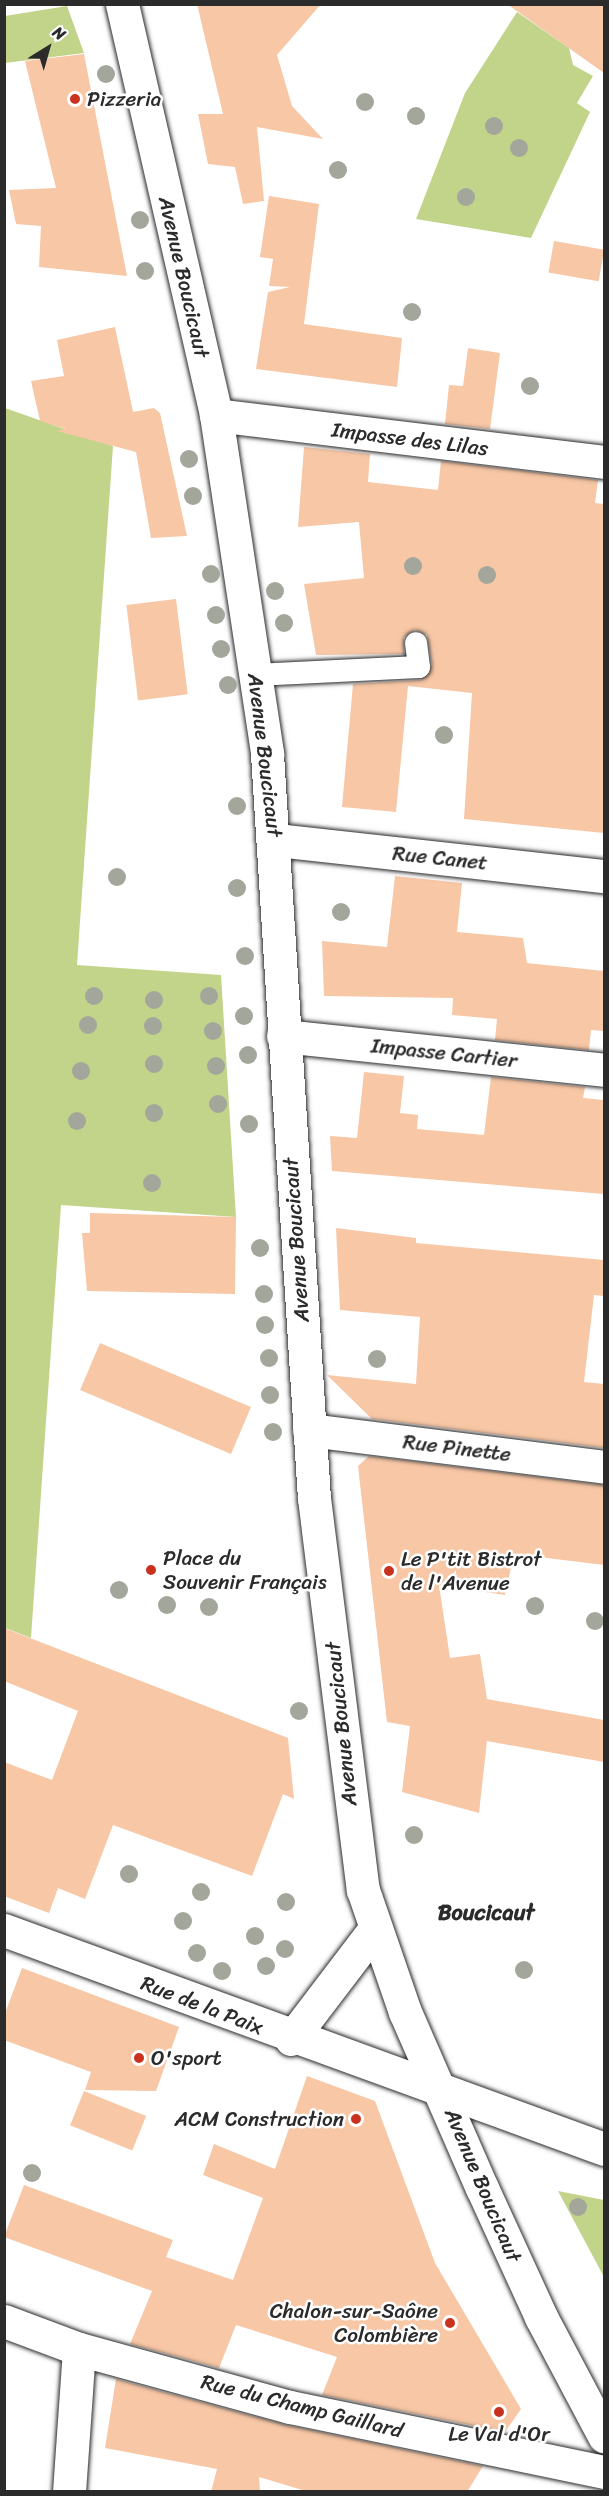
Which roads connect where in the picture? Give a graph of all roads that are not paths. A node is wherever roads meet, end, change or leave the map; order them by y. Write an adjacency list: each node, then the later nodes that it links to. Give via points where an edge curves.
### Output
1 (122, 4): 2 (street, Avenue Boucicaut)
2 (216, 415): 3 (street, Impasse des Lilas); 5 (street, Avenue Boucicaut)
3 (604, 462)
4 (416, 643): 5 (lane, via 419,668)
5 (255, 675): 6 (street, Avenue Boucicaut)
6 (276, 840): 7 (street, Rue Canet); 8 (street, Avenue Boucicaut)
7 (604, 876)
8 (283, 1036): 9 (street, Impasse Cartier); 10 (street, Avenue Boucicaut)
9 (604, 1070)
10 (309, 1430): 11 (street, Rue Pinette); 13 (street, Avenue Boucicaut, via 355,1844)
11 (604, 1467)
12 (4, 1930): 14 (street, Rue de la Paix)
13 (374, 1930): 14 (street); 15 (street, Avenue Boucicaut)
14 (291, 2039): 15 (street, Rue de la Paix)
15 (444, 2095): 16 (street, Rue de la Paix); 19 (street, Avenue Boucicaut, via 541,2317)
16 (604, 2149)
17 (4, 2321): 18 (street, Rue du Champ Gaillard)
18 (79, 2349): 20 (street, Rue du Champ Gaillard, via 290,2407); 21 (street)
19 (604, 2436)
20 (604, 2472)
21 (69, 2492)

